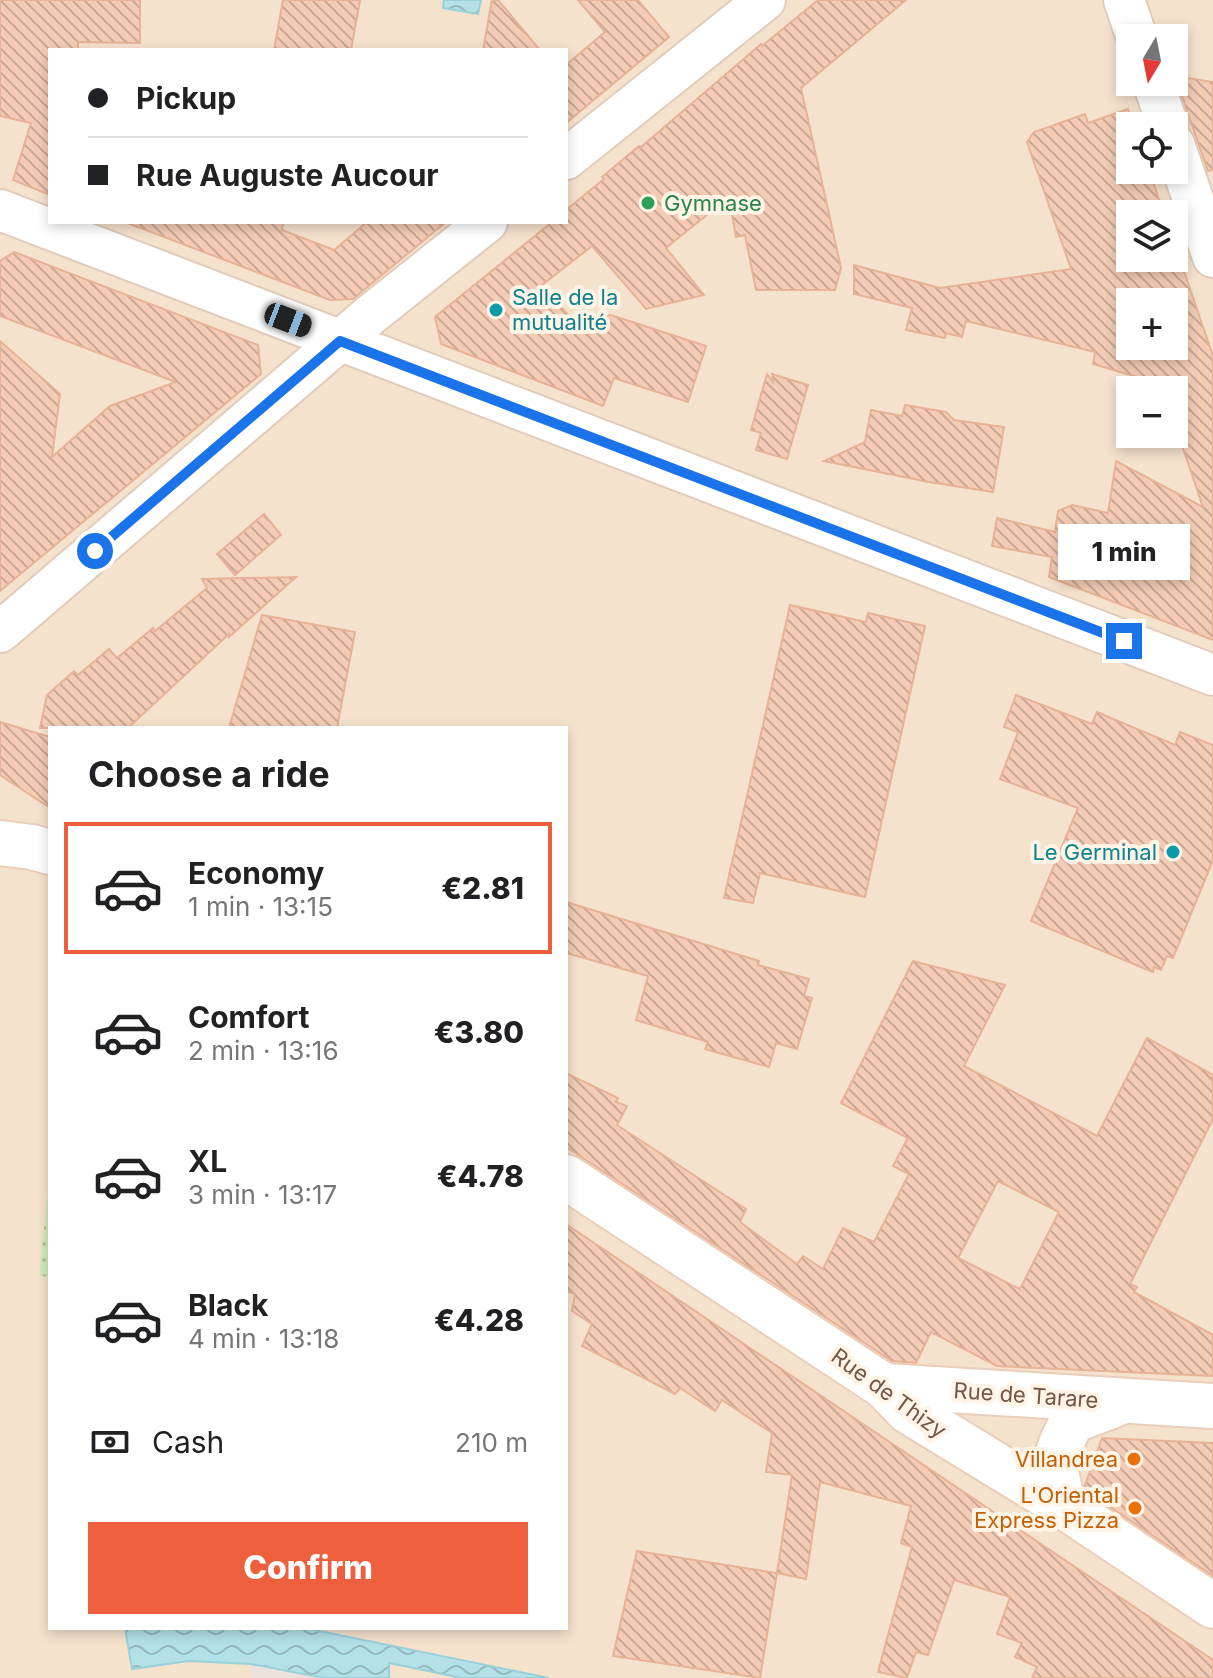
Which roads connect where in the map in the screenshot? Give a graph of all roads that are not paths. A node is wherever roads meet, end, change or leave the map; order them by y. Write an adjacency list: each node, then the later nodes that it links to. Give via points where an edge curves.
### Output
1 (765, 0): 4 (street)
2 (1124, 0): 3 (street)
3 (1132, 24)
4 (568, 157)
5 (1188, 184): 8 (street)
6 (0, 210): 9 (street)
7 (485, 224): 9 (street)
8 (1213, 257)
9 (340, 341): 10 (street); 11 (street)
10 (0, 632)
11 (1213, 675)
12 (0, 843): 13 (main road)
13 (48, 851)
14 (568, 1178): 15 (main road, Rue de Thizy)
15 (884, 1386): 16 (main road, Rue de Tarare); 18 (main road, Rue de Thizy, via 908,1411)
16 (1121, 1402): 17 (main road, Rue de Tarare); 18 (main road, Rue de Tarare, via 1072,1421 1055,1455)
17 (1213, 1406)
18 (1065, 1507): 19 (main road, Rue de Thizy)
19 (1213, 1606)

